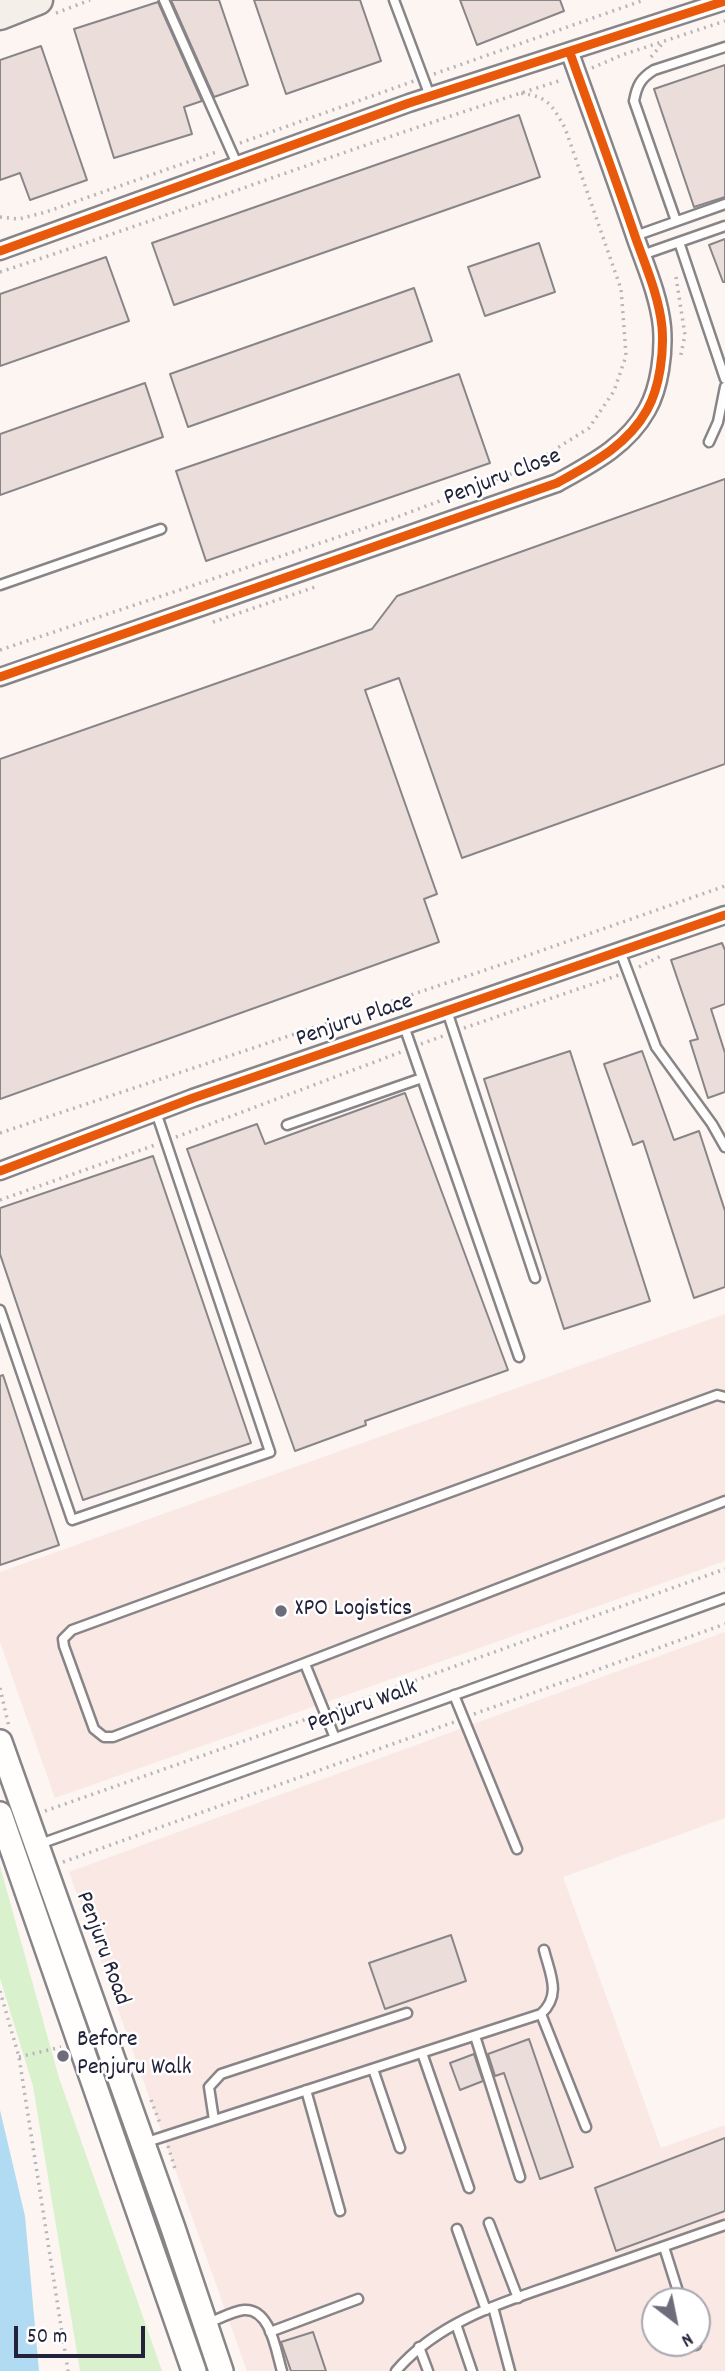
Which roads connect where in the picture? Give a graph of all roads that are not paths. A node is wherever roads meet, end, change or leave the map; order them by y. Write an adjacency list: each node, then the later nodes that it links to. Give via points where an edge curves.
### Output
1 (38, 0): 5 (highway)
2 (164, 0): 9 (lane)
3 (394, 0): 8 (lane)
4 (725, 1): 7 (street)
5 (0, 15)
6 (725, 47): 11 (lane, via 654,70 637,86 634,101)
7 (570, 53): 8 (street); 13 (street, Penjuru Close)
8 (430, 96): 9 (street)
9 (237, 164): 15 (street)
10 (725, 204): 11 (lane)
11 (676, 221): 13 (lane)
12 (725, 226): 14 (lane)
13 (635, 236): 16 (street, Penjuru Close)
14 (675, 243): 16 (lane); 17 (lane)
15 (0, 251)
16 (642, 255): 22 (street, Penjuru Close, via 662,326 662,357 647,410 605,457 557,483 494,506)
17 (725, 379)
18 (725, 387): 19 (lane)
19 (709, 442)
20 (161, 529): 21 (lane)
21 (0, 585)
22 (0, 677)
23 (725, 915): 24 (street, Penjuru Place)
24 (620, 951): 25 (street, Penjuru Place); 30 (lane, via 656,1047)
25 (447, 1011): 26 (street, Penjuru Place); 32 (lane)
26 (404, 1026): 27 (lane); 28 (street, Penjuru Place)
27 (422, 1078): 29 (lane); 34 (lane)
28 (156, 1112): 31 (street, Penjuru Place); 33 (lane, via 270,1452 72,1520)
29 (287, 1125)
30 (725, 1147)
31 (0, 1171)
32 (534, 1278)
33 (0, 1310)
34 (519, 1357)
35 (725, 1397): 38 (lane, via 717,1395 72,1630 63,1639 94,1729 104,1737 124,1734)
36 (725, 1502): 38 (lane)
37 (725, 1598): 39 (lane, Penjuru Walk)
38 (305, 1664): 40 (lane)
39 (454, 1695): 40 (lane, Penjuru Walk); 44 (lane)
40 (335, 1738): 43 (lane, Penjuru Walk)
41 (0, 1742): 43 (main road, Penjuru Road)
42 (0, 1814): 45 (main road, Penjuru Road)
43 (36, 1846): 45 (lane, Penjuru Walk); 55 (main road, Penjuru Road)
44 (517, 1849)
45 (14, 1854): 72 (main road, Penjuru Road)
46 (544, 1950): 48 (lane, via 554,1992 551,2006)
47 (407, 2013): 53 (lane, via 221,2074 209,2087)
48 (541, 2014): 49 (lane); 54 (lane)
49 (475, 2036): 50 (lane); 57 (lane)
50 (422, 2053): 51 (lane); 58 (lane)
51 (373, 2069): 52 (lane); 56 (lane)
52 (306, 2090): 53 (lane); 59 (lane)
53 (214, 2120): 55 (lane)
54 (586, 2127)
55 (142, 2143): 68 (main road, Penjuru Road)
56 (400, 2148)
57 (520, 2177)
58 (469, 2189)
59 (340, 2211)
60 (489, 2222): 65 (lane)
61 (725, 2225): 63 (lane)
62 (457, 2229): 67 (lane)
63 (664, 2247): 64 (lane); 65 (lane)
64 (677, 2287)
65 (518, 2298): 67 (lane)
66 (358, 2299): 70 (lane)
67 (490, 2308): 69 (lane); 78 (lane)
68 (205, 2324): 70 (lane, via 245,2310 256,2312); 73 (main road, Penjuru Road)
69 (456, 2324): 71 (lane); 77 (lane)
70 (270, 2332): 74 (lane)
71 (419, 2347): 75 (lane); 76 (lane)
72 (194, 2371)
73 (221, 2371)
74 (282, 2371)
75 (396, 2371)
76 (429, 2371)
77 (472, 2371)
78 (510, 2371)

